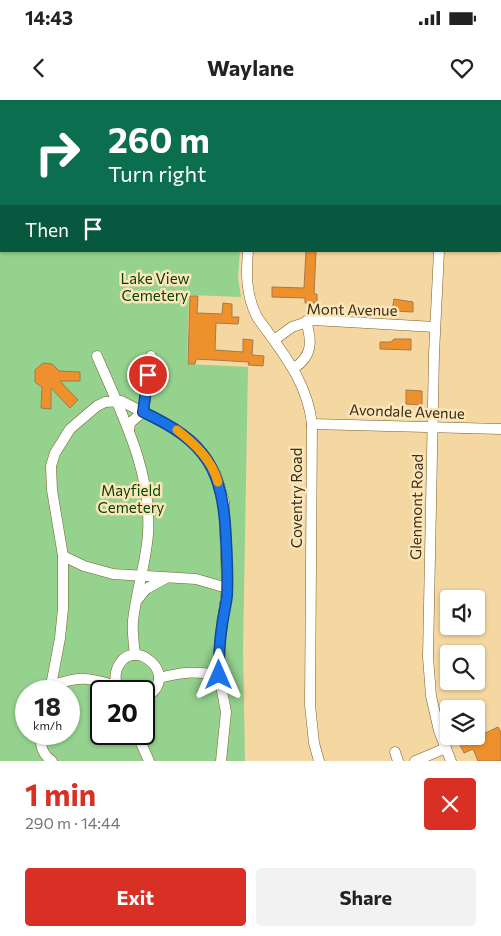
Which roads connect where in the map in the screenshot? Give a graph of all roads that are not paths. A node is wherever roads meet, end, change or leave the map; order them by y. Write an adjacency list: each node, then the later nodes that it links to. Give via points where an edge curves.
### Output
1 (248, 252): 5 (street, Coventry Road, via 246,277 250,301)
2 (439, 252): 4 (street, Glenmont Road)
3 (306, 321): 4 (street, Mont Avenue); 5 (street, Mont Avenue); 8 (street, via 310,341 307,356)
4 (435, 327): 12 (street, Glenmont Road)
5 (274, 340): 8 (street, Coventry Road)
6 (97, 356): 9 (street)
7 (151, 356): 10 (street)
8 (294, 368): 11 (street, Coventry Road, via 306,396)
9 (116, 401): 10 (street); 14 (street); 15 (street, via 105,402 90,411 70,429 55,453 51,466 52,490)
10 (143, 412): 14 (street, via 130,423); 18 (street, via 194,443 216,475 224,501)
11 (312, 424): 12 (street, Avondale Avenue); 34 (street, Coventry Road, via 310,705)
12 (433, 426): 13 (street, Avondale Avenue); 30 (street, Glenmont Road, via 428,657 431,696)
13 (501, 429)
14 (129, 431): 16 (street, via 142,471 148,510)
15 (63, 556): 16 (street, via 112,574); 23 (street, via 63,609)
16 (141, 576): 17 (street); 19 (street)
17 (168, 577): 18 (street, via 196,579); 19 (street, via 146,589)
18 (227, 588): 21 (street)
19 (136, 602): 20 (street)
20 (135, 655): 22 (street, via 152,661); 26 (street, via 126,658 117,668)
21 (219, 675): 22 (street, via 180,672); 33 (street, via 226,712)
22 (159, 678): 27 (street)
23 (52, 680)
24 (69, 680): 25 (street)
25 (97, 680)
26 (117, 680)
27 (155, 689)
28 (41, 745): 31 (street)
29 (142, 745): 32 (street)
30 (446, 748): 35 (street); 36 (street, Glenmont Road)
31 (52, 761)
32 (149, 761)
33 (221, 761)
34 (318, 761)
35 (415, 761)
36 (451, 761)

